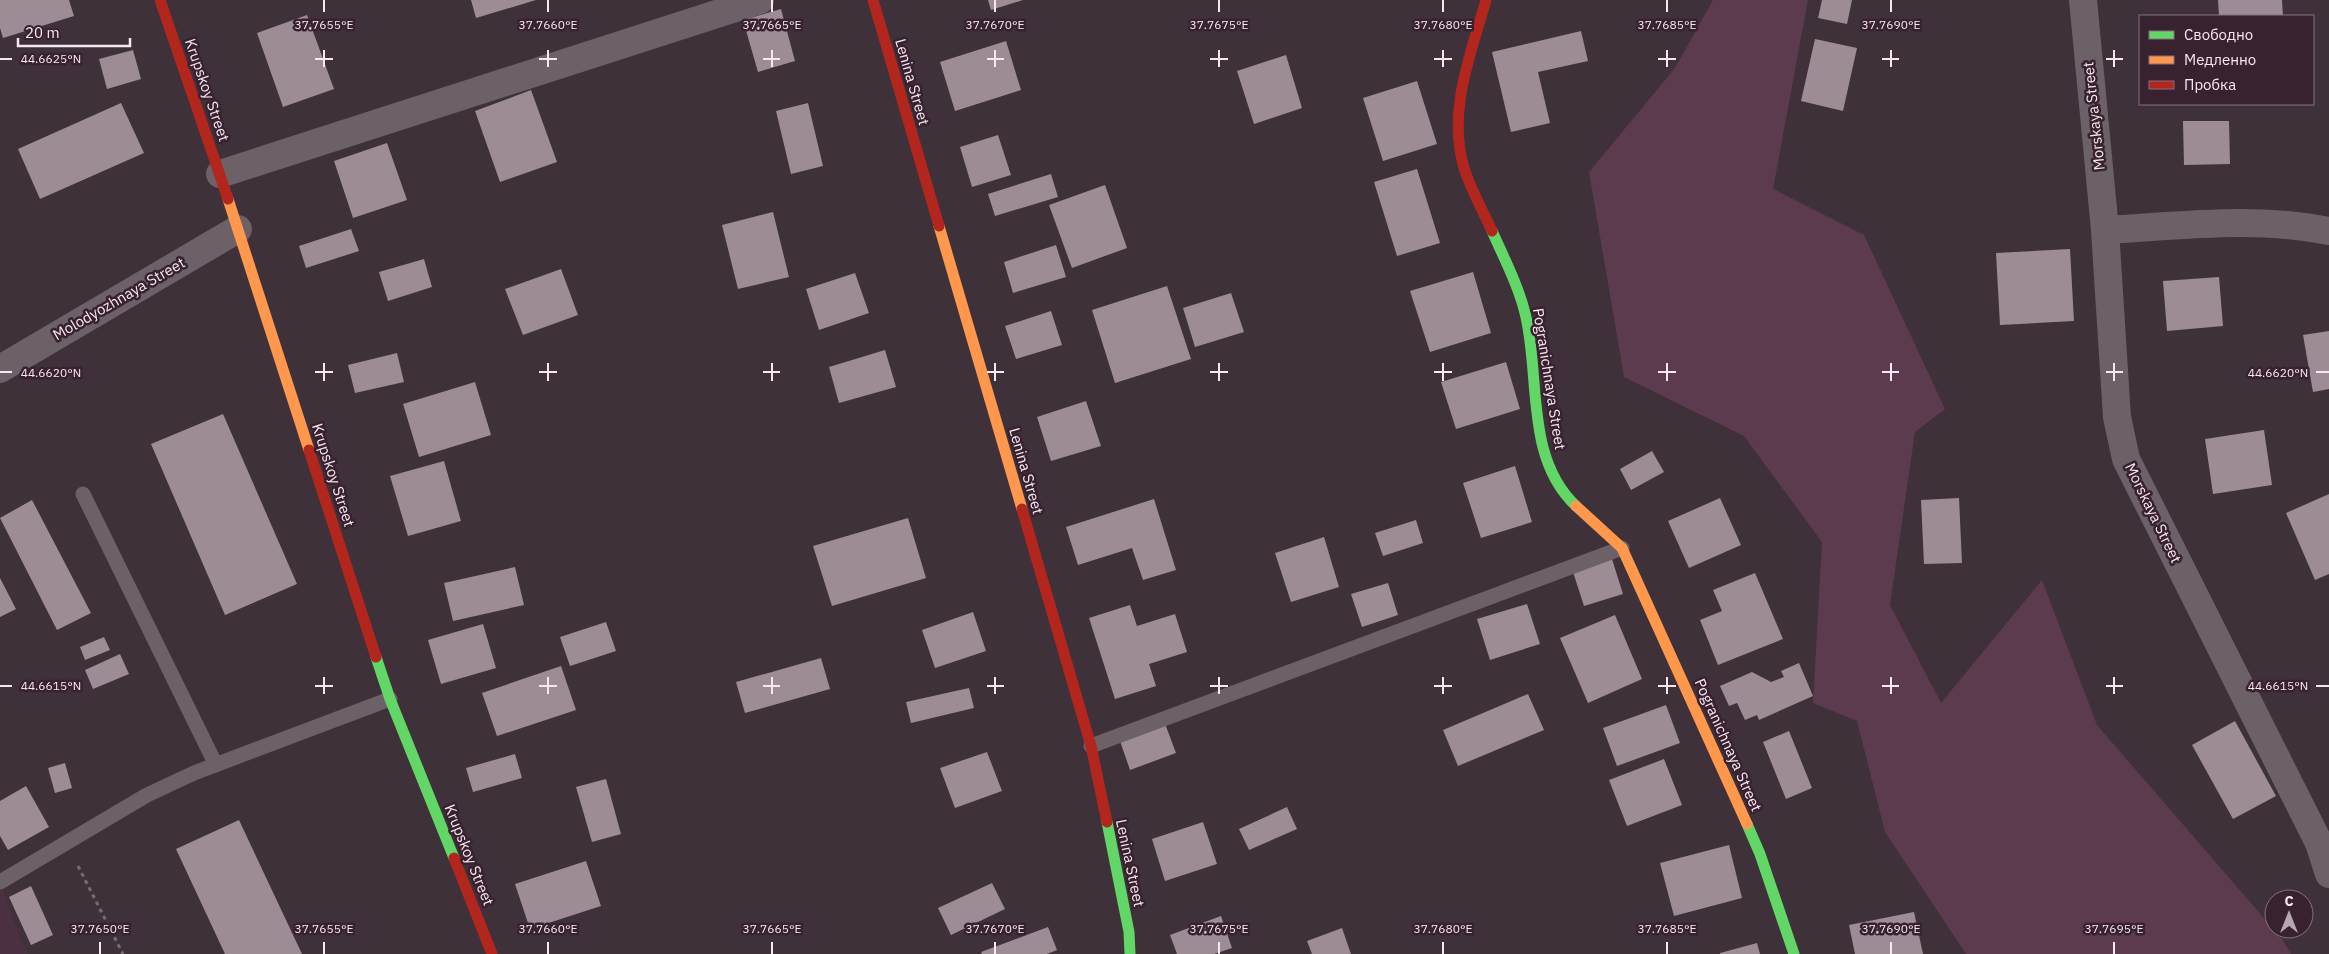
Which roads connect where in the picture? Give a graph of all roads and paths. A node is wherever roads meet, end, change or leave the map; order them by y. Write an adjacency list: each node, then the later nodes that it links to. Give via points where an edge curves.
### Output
1 (160, 0): 6 (street, Krupskoy Street)
2 (760, 0): 6 (street)
3 (873, 0): 14 (street, Lenina Street)
4 (1486, 0): 12 (street, Pogranichnaya Street, via 1459,98 1457,129 1464,168 1525,314 1540,440 1550,470 1567,497)
5 (2083, 0): 8 (street, Morskaya Street)
6 (220, 174): 7 (street, Krupskoy Street)
7 (238, 229): 10 (street, Molodyozhnaya Street); 13 (street, Krupskoy Street)
8 (2105, 230): 9 (street, via 2263,222); 17 (street, Morskaya Street, via 2117,417 2126,459 2319,843)
9 (2329, 231)
10 (0, 369)
11 (82, 494): 15 (lane)
12 (1622, 548): 14 (lane); 22 (street, Pogranichnaya Street, via 1760,854)
13 (390, 700): 15 (lane); 20 (street, Krupskoy Street)
14 (1091, 746): 21 (street, Lenina Street, via 1129,932)
15 (216, 765): 16 (lane, via 147,795)
16 (67, 843): 18 (lane); 19 (path)
17 (2329, 874)
18 (0, 882)
19 (123, 954)
20 (492, 954)
21 (1130, 954)
22 (1794, 954)

